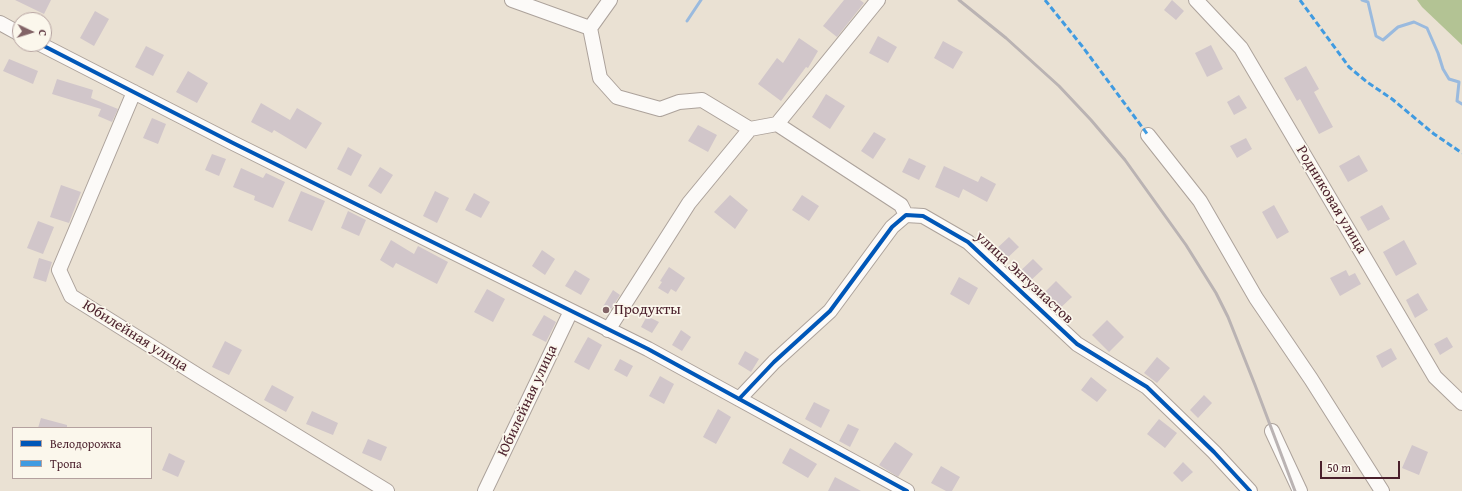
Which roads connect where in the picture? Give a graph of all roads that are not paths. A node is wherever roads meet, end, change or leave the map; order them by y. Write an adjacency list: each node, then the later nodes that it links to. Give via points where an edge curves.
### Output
1 (512, 0): 6 (street)
2 (610, 0): 6 (street)
3 (878, 0): 10 (street)
4 (1196, 0): 17 (street, Родниковая улица, via 1241,48 1435,377)
5 (0, 23): 7 (street)
6 (590, 28): 11 (street, via 600,78 617,97 660,109 679,102 702,100)
7 (12, 30)
8 (52, 50): 9 (street)
9 (134, 92): 14 (street); 19 (street, Юбилейная улица, via 59,270 71,296)
10 (777, 124): 11 (street); 13 (street, via 900,205)
11 (750, 129): 15 (street, via 689,203)
12 (1148, 135): 24 (street, via 1200,201 1256,298)
13 (906, 215): 16 (street, via 892,226 830,311 774,362); 22 (street, улица Энтузиастов, via 923,216 968,242 1077,344 1147,387)
14 (571, 311): 15 (street); 20 (street, Юбилейная улица)
15 (608, 330): 16 (street)
16 (739, 399): 21 (street)
17 (1462, 403)
18 (1272, 431): 23 (street)
19 (387, 491)
20 (485, 491)
21 (907, 491)
22 (1250, 491)
23 (1300, 491)
24 (1382, 491)

